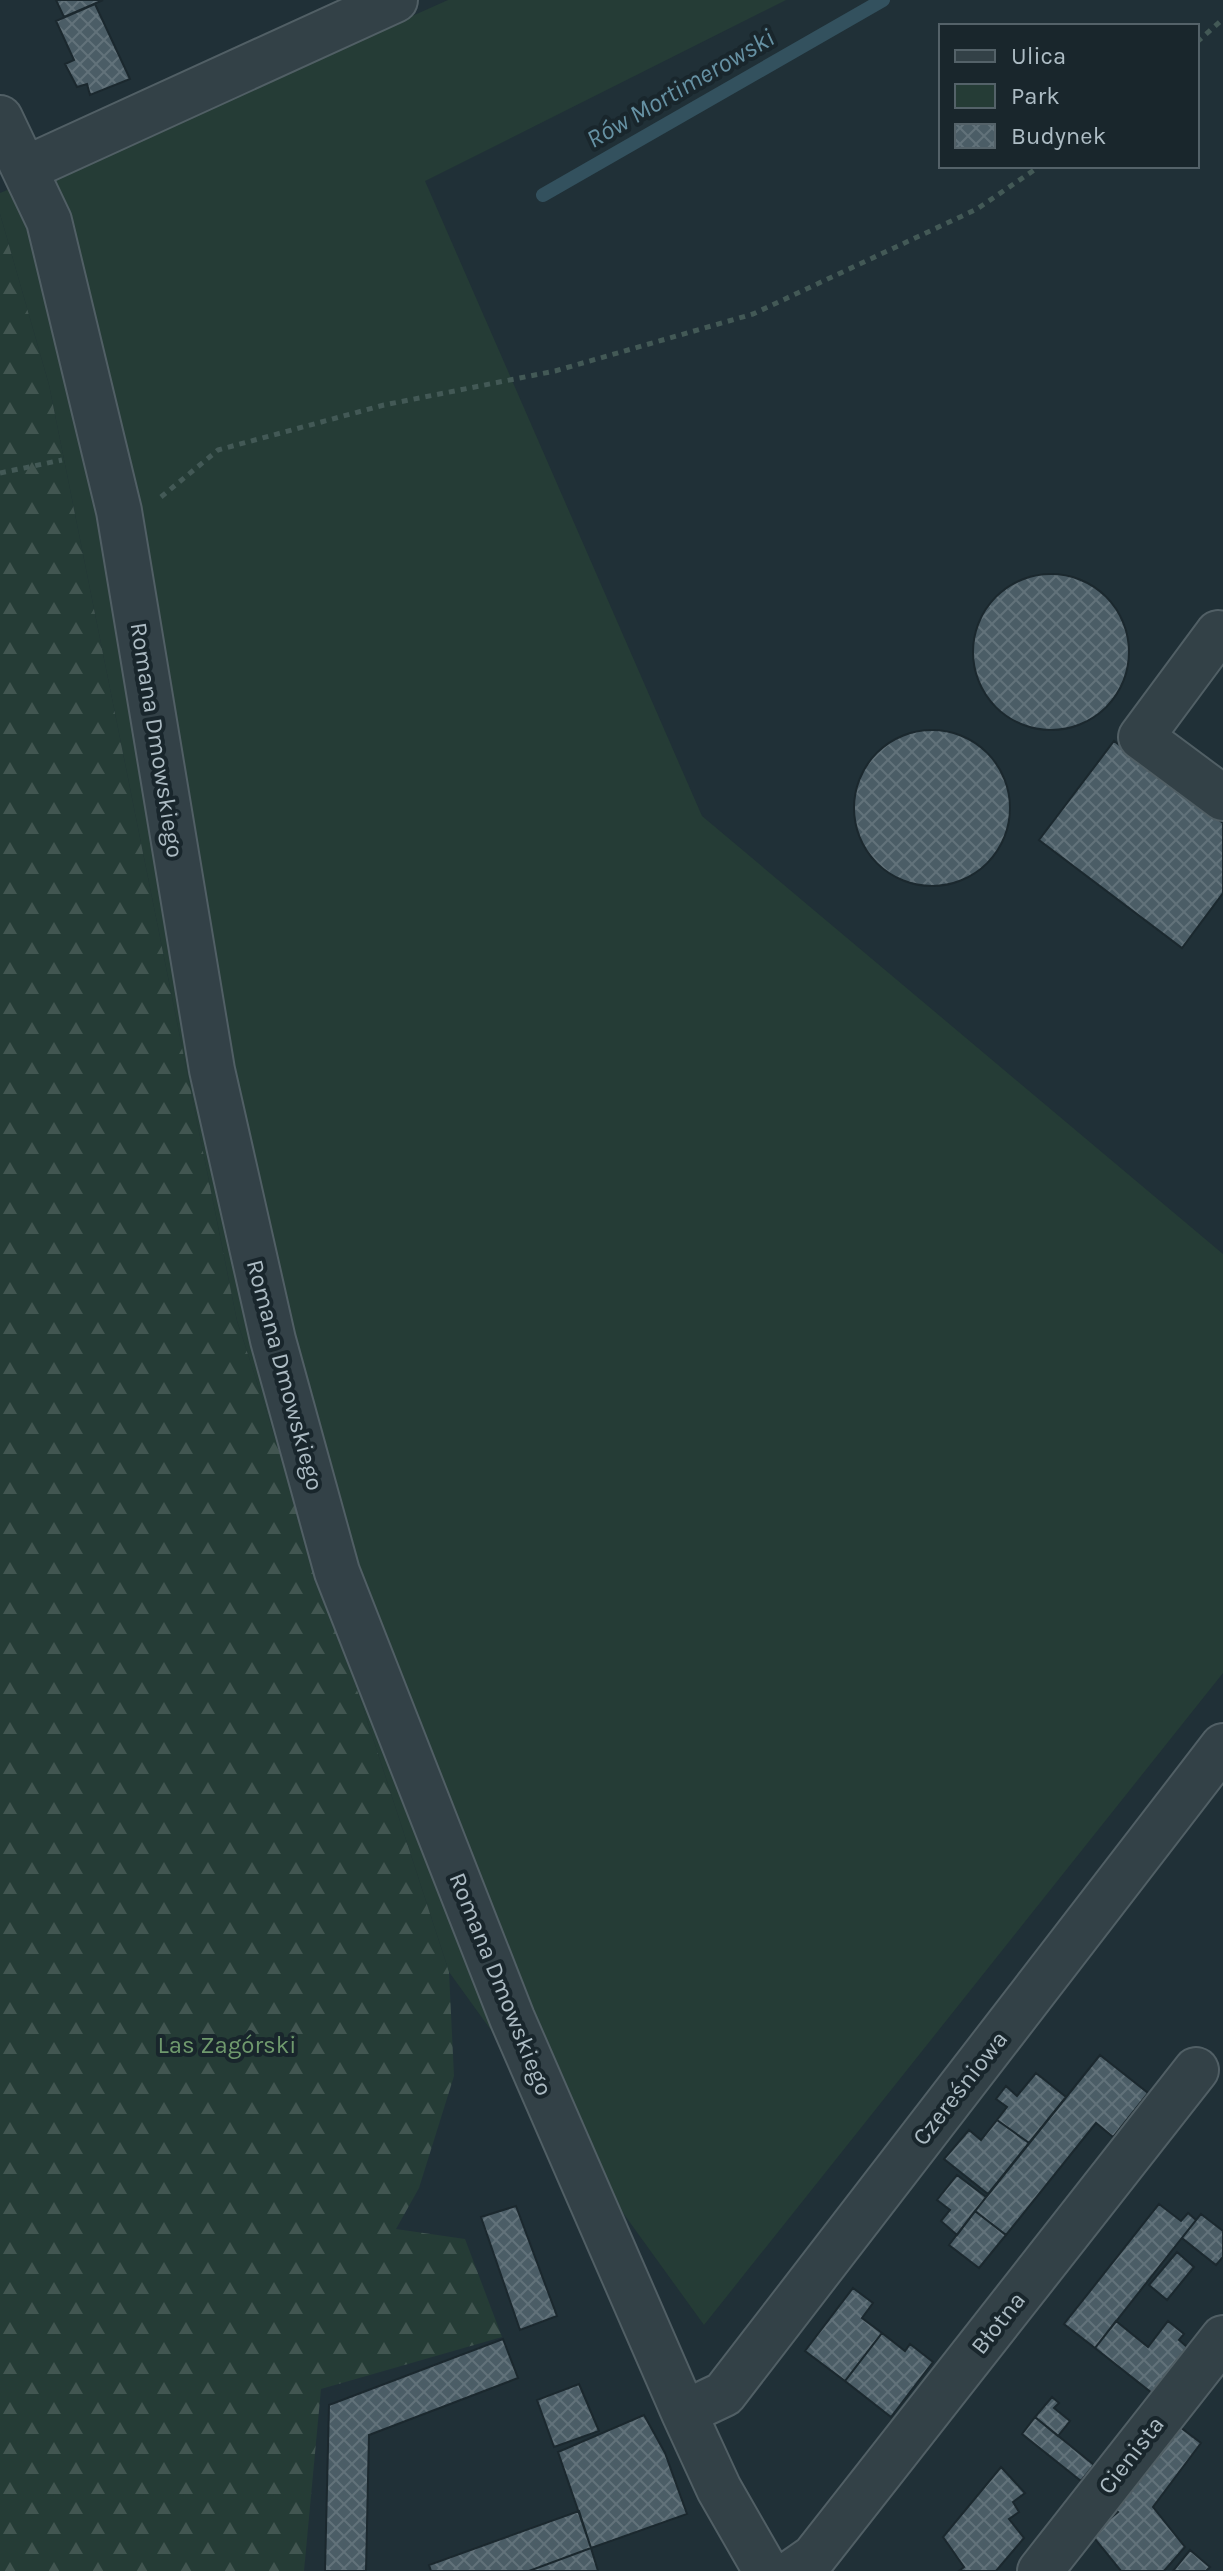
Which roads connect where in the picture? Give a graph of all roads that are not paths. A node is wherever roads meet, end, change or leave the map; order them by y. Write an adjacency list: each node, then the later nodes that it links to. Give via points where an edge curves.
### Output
1 (395, 0): 3 (street)
2 (0, 118): 3 (street, Romana Dmowskiego)
3 (25, 169): 9 (street, Romana Dmowskiego, via 49,221 119,511 212,1070 273,1340 337,1572 512,2018)
4 (1221, 632): 5 (street, via 1141,737)
5 (1223, 798)
6 (1223, 1746): 9 (street, Czereśniowa, via 724,2394)
7 (1196, 2070): 11 (street, Błotna, via 814,2557)
8 (1223, 2338): 12 (street, Cienista)
9 (684, 2413): 10 (street, Romana Dmowskiego)
10 (766, 2571)
11 (794, 2571)
12 (1040, 2571)

